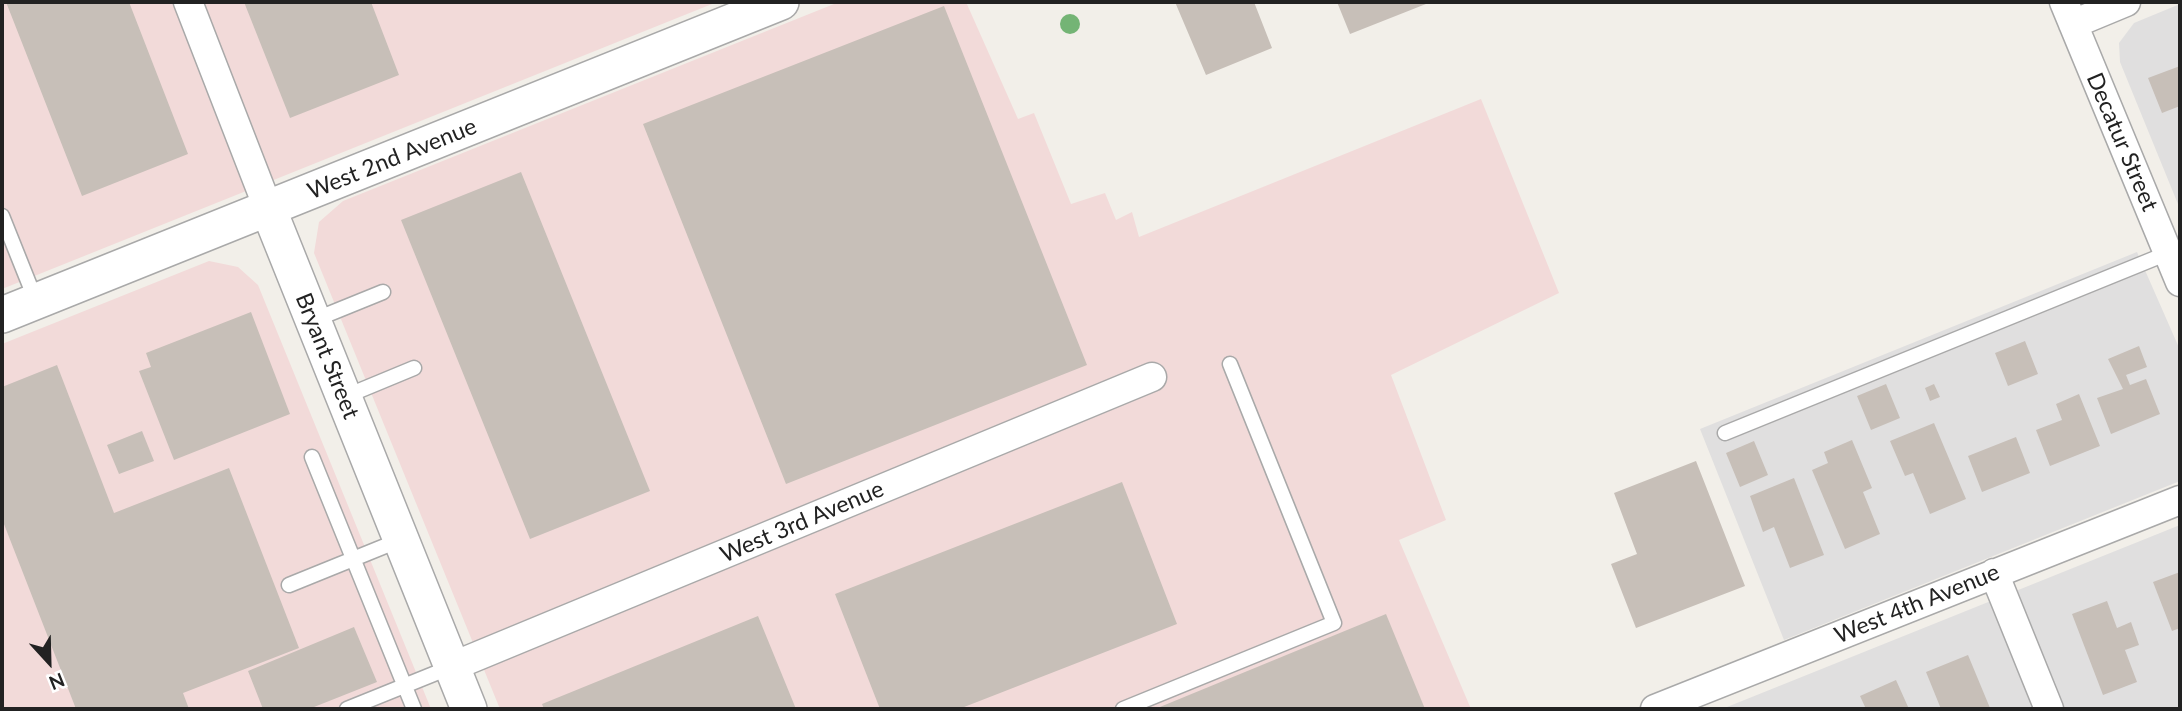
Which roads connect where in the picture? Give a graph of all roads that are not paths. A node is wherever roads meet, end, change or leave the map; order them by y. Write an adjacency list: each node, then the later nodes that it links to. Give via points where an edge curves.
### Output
1 (188, 2): 6 (street, Bryant Street)
2 (781, 2): 4 (street, West 2nd Avenue)
3 (2126, 2): 5 (street)
4 (735, 10): 6 (street, West 2nd Avenue, via 494,119)
5 (2068, 13): 8 (street, Decatur Street)
6 (268, 208): 11 (street, West 2nd Avenue); 13 (street, Bryant Street)
7 (2, 216): 11 (lane)
8 (2174, 250): 9 (street, Decatur Street); 18 (lane)
9 (2180, 282)
10 (383, 292): 13 (lane)
11 (36, 301): 12 (street, West 2nd Avenue)
12 (2, 315)
13 (313, 321): 17 (street, Bryant Street)
14 (1230, 364): 30 (lane, via 1334,623)
15 (414, 368): 17 (lane)
16 (1152, 377): 25 (street, West 3rd Avenue)
17 (343, 397): 21 (street, Bryant Street)
18 (1725, 433)
19 (312, 457): 22 (lane)
20 (2180, 499): 23 (street, West 4th Avenue)
21 (400, 540): 22 (lane); 25 (street, Bryant Street)
22 (353, 558): 24 (lane); 26 (lane)
23 (1994, 573): 31 (street, West 4th Avenue); 32 (street)
24 (289, 585)
25 (452, 667): 26 (lane); 29 (street, Bryant Street)
26 (405, 686): 27 (lane); 28 (lane)
27 (346, 709)
28 (414, 709)
29 (469, 709)
30 (1124, 709)
31 (1655, 709)
32 (2049, 709)

